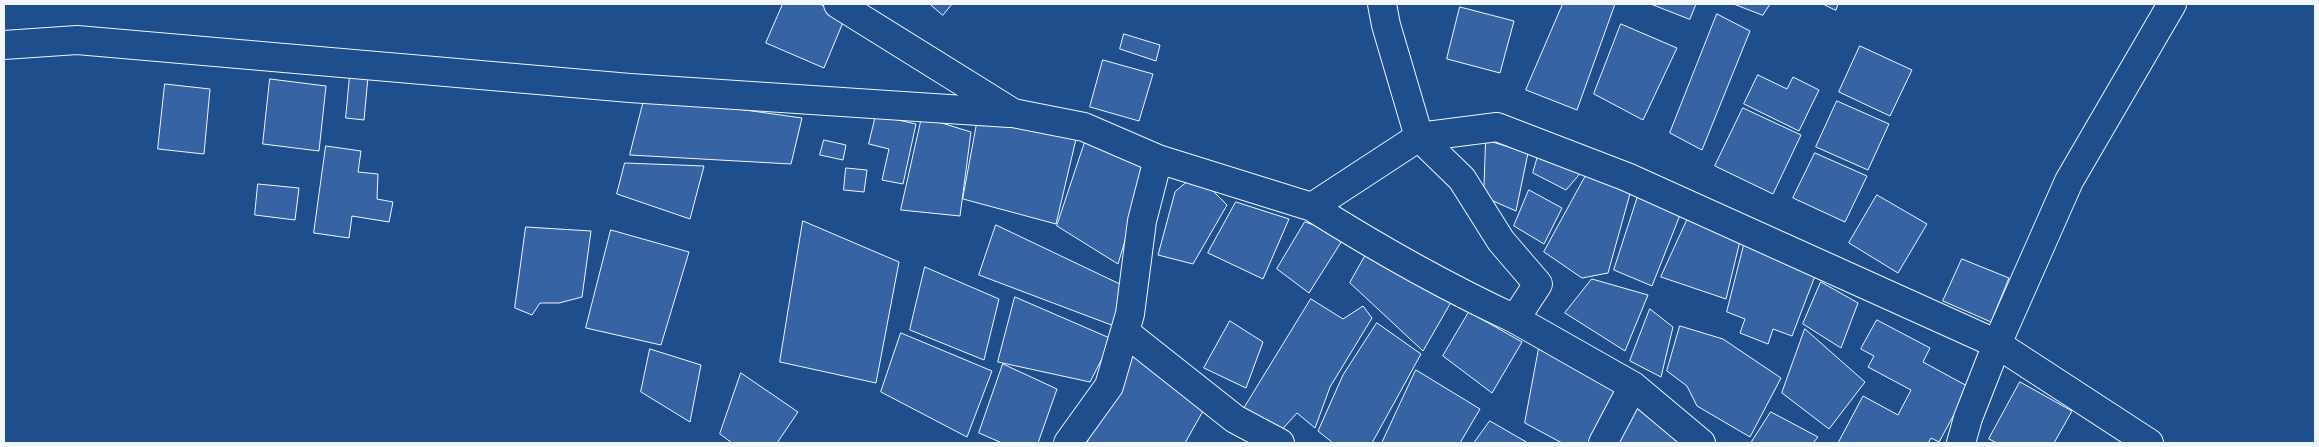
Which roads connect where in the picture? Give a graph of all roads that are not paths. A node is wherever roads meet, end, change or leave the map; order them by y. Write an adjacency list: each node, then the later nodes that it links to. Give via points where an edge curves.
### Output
1 (838, 4): 5 (street)
2 (1382, 4): 6 (street)
3 (2172, 4): 11 (street, via 2069,181)
4 (4, 45): 5 (street, via 77,40 620,87)
5 (1013, 113): 7 (street, via 1084,127)
6 (1418, 137): 8 (street); 9 (street, via 1462,179 1501,241 1538,284); 11 (street, via 1497,126 1627,177)
7 (1158, 159): 8 (street); 10 (street, via 1142,221)
8 (1312, 206): 9 (street, via 1455,291)
9 (1515, 319): 12 (street)
10 (1125, 332): 13 (street, via 1109,386); 14 (street, via 1235,419)
11 (1997, 344): 17 (street); 18 (street)
12 (1633, 386): 15 (street); 16 (street)
13 (1068, 443)
14 (1280, 443)
15 (1604, 443)
16 (1701, 443)
17 (1961, 443)
18 (2149, 443)

